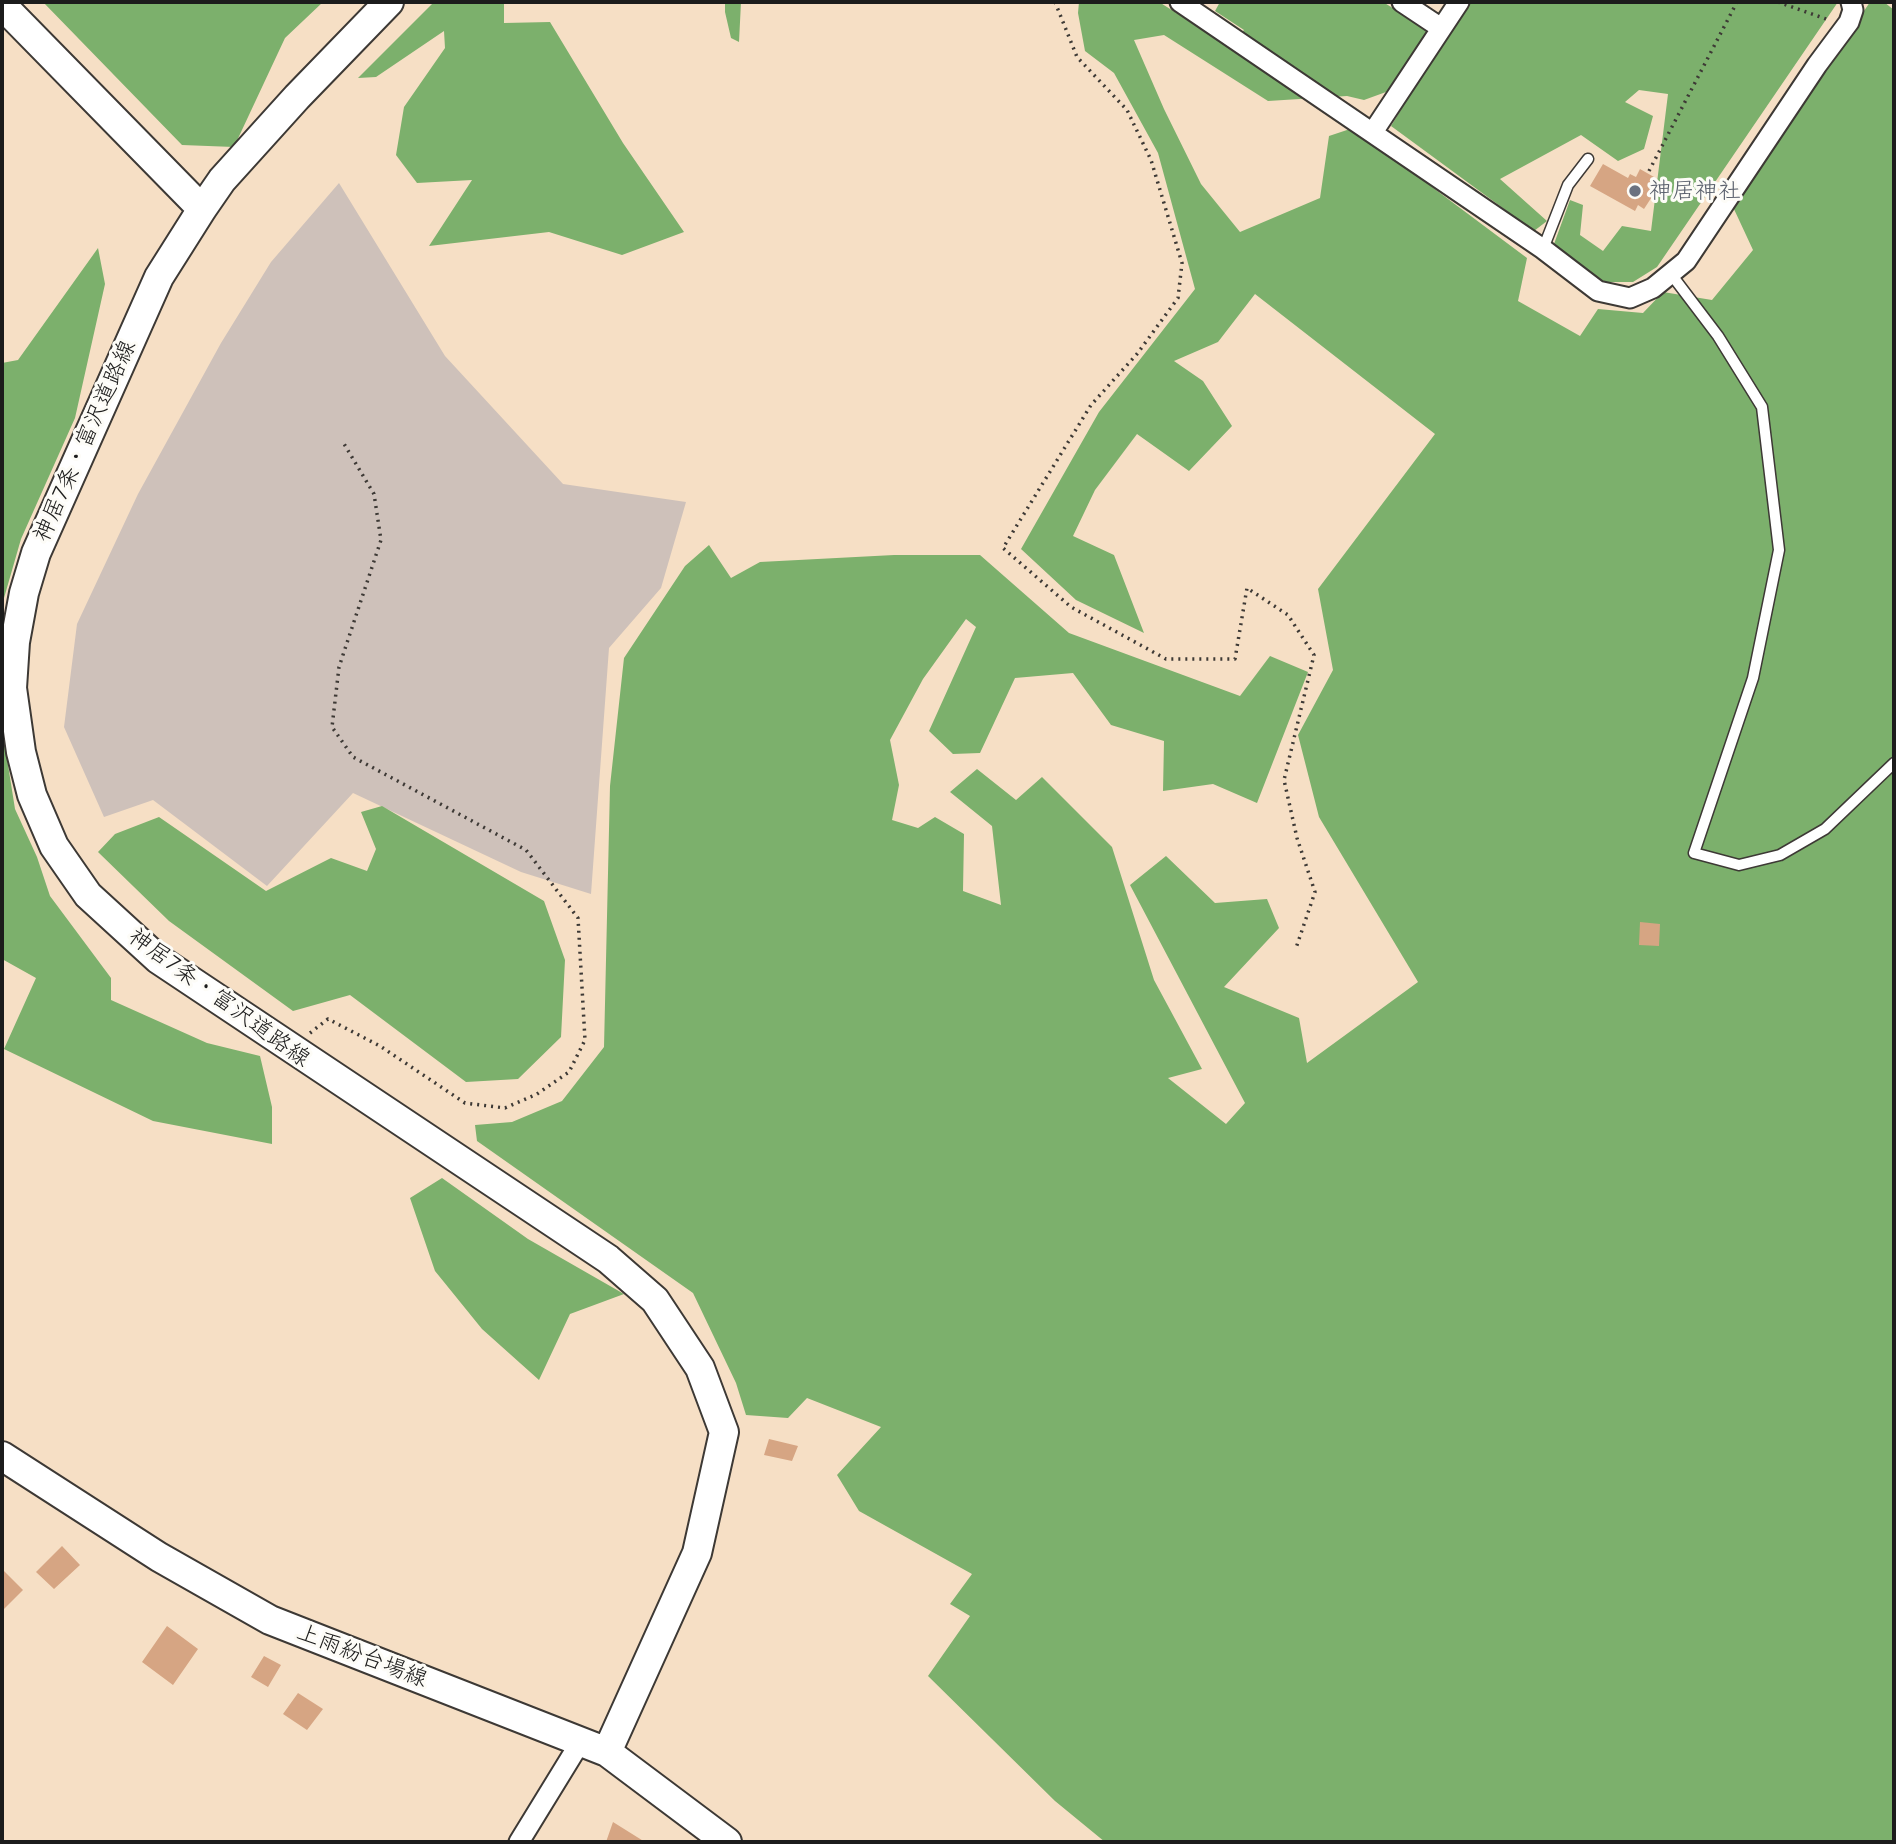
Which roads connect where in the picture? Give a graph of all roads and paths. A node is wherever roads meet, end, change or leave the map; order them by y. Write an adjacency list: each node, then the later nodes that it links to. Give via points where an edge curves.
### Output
1 (389, 2): 15 (street, 神居7条・富沢道路線, via 222,180)
2 (1055, 2): 20 (path, via 1077,57 1127,110 1151,160 1182,263 1178,298 1137,355 1091,405 1003,548 1071,607 1166,659 1235,659 1247,587 1289,615 1314,655 1284,780 1315,892)
3 (1180, 2): 12 (street)
4 (1402, 2): 11 (street)
5 (1459, 2): 11 (street)
6 (1737, 2): 14 (path)
7 (1778, 2): 10 (path, via 1832,21)
8 (1851, 2): 10 (street)
9 (2, 5): 15 (street)
10 (1849, 22): 17 (street, via 1686,261)
11 (1441, 28): 12 (street)
12 (1373, 132): 16 (street)
13 (1588, 159): 16 (lane, via 1568,185)
14 (1649, 171)
15 (202, 209): 21 (street, 神居7条・富沢道路線, via 159,277 36,553 24,593 12,688 21,752 33,794 54,846 88,895 158,960)
16 (1543, 249): 17 (street, via 1598,291 1630,298 1653,289)
17 (1671, 274): 19 (lane, via 1762,407 1779,550 1753,678 1694,853 1740,865 1780,855 1825,829)
18 (343, 442): 21 (path, via 374,494 381,540 339,667 332,727 353,757 526,850 578,918 585,1041 569,1072 505,1108 465,1103 380,1046 328,1019)
19 (1894, 764)
20 (1296, 948)
21 (289, 1049): 24 (street, 神居7条・富沢道路線, via 608,1259 655,1300 700,1368 724,1432 697,1553)
22 (2, 1455): 23 (street, 上雨紛台場線, via 159,1558 270,1620)
23 (581, 1741): 24 (street, 上雨紛台場線); 25 (street)
24 (607, 1752): 26 (street, 上雨紛台場線)
25 (519, 1842)
26 (727, 1842)

